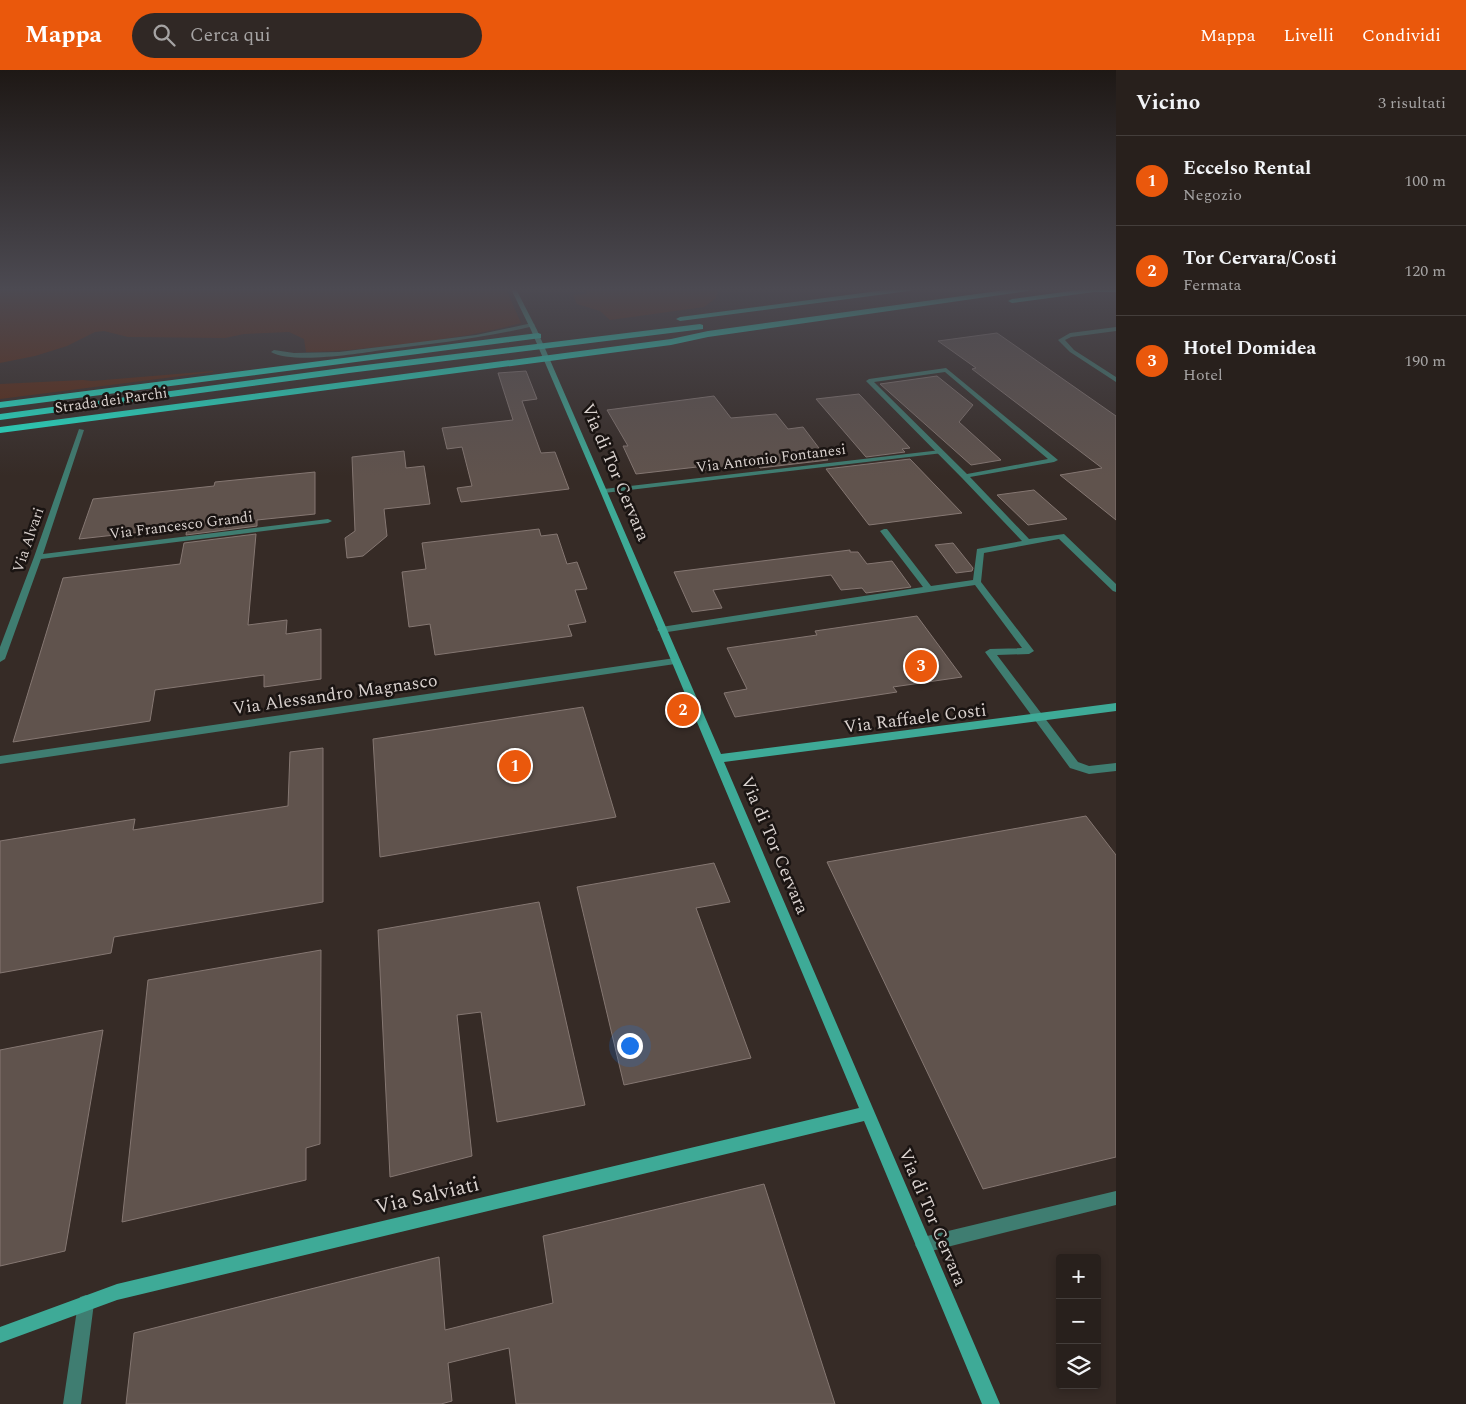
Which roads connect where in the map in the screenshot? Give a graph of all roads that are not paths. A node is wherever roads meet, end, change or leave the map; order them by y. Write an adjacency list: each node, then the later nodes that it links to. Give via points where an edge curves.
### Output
1 (361, 351): 7 (street, via 294,355)
2 (418, 351): 9 (highway)
3 (502, 351): 11 (highway, Strada dei Parchi)
4 (544, 351): 17 (street, Via di Tor Cervara)
5 (600, 351): 10 (highway, Strada dei Parchi)
6 (1072, 351): 8 (street)
7 (274, 352)
8 (1116, 380)
9 (0, 405)
10 (115, 415): 12 (highway, Strada dei Parchi); 14 (highway)
11 (0, 417)
12 (44, 424): 13 (highway, Strada dei Parchi); 14 (highway, via 75,426)
13 (0, 430)
14 (81, 430): 21 (street, Via Alvari)
15 (941, 452): 16 (street); 16 (street, via 869,381 946,370 1054,460); 17 (street, Via Antonio Fontanesi)
16 (966, 476): 20 (street)
17 (604, 491): 25 (street, Via di Tor Cervara)
18 (328, 521): 21 (street, Via Francesco Grandi)
19 (884, 531): 23 (street)
20 (1027, 542): 22 (street, via 980,551); 24 (street, via 1061,536)
21 (38, 556): 26 (street, Via Alvari)
22 (977, 582): 23 (street); 29 (street, via 1029,651 990,652)
23 (929, 589): 25 (street)
24 (1116, 589)
25 (661, 630): 27 (street, Via di Tor Cervara)
26 (0, 659)
27 (675, 661): 30 (street, Via di Tor Cervara); 31 (street, Via Alessandro Magnasco)
28 (1116, 707): 29 (street, Via Raffaele Costi)
29 (1038, 718): 30 (street, Via Raffaele Costi); 32 (street, via 1074,765 1089,770)
30 (717, 759): 33 (street, Via di Tor Cervara)
31 (0, 760)
32 (1116, 766)
33 (868, 1113): 35 (street, Via di Tor Cervara); 36 (street, Via Salviati, via 293,1248 117,1292)
34 (1116, 1198): 35 (street)
35 (923, 1245): 39 (street, Via di Tor Cervara)
36 (86, 1303): 37 (street, Via Salviati); 38 (street)
37 (0, 1335)
38 (72, 1404)
39 (990, 1404)

